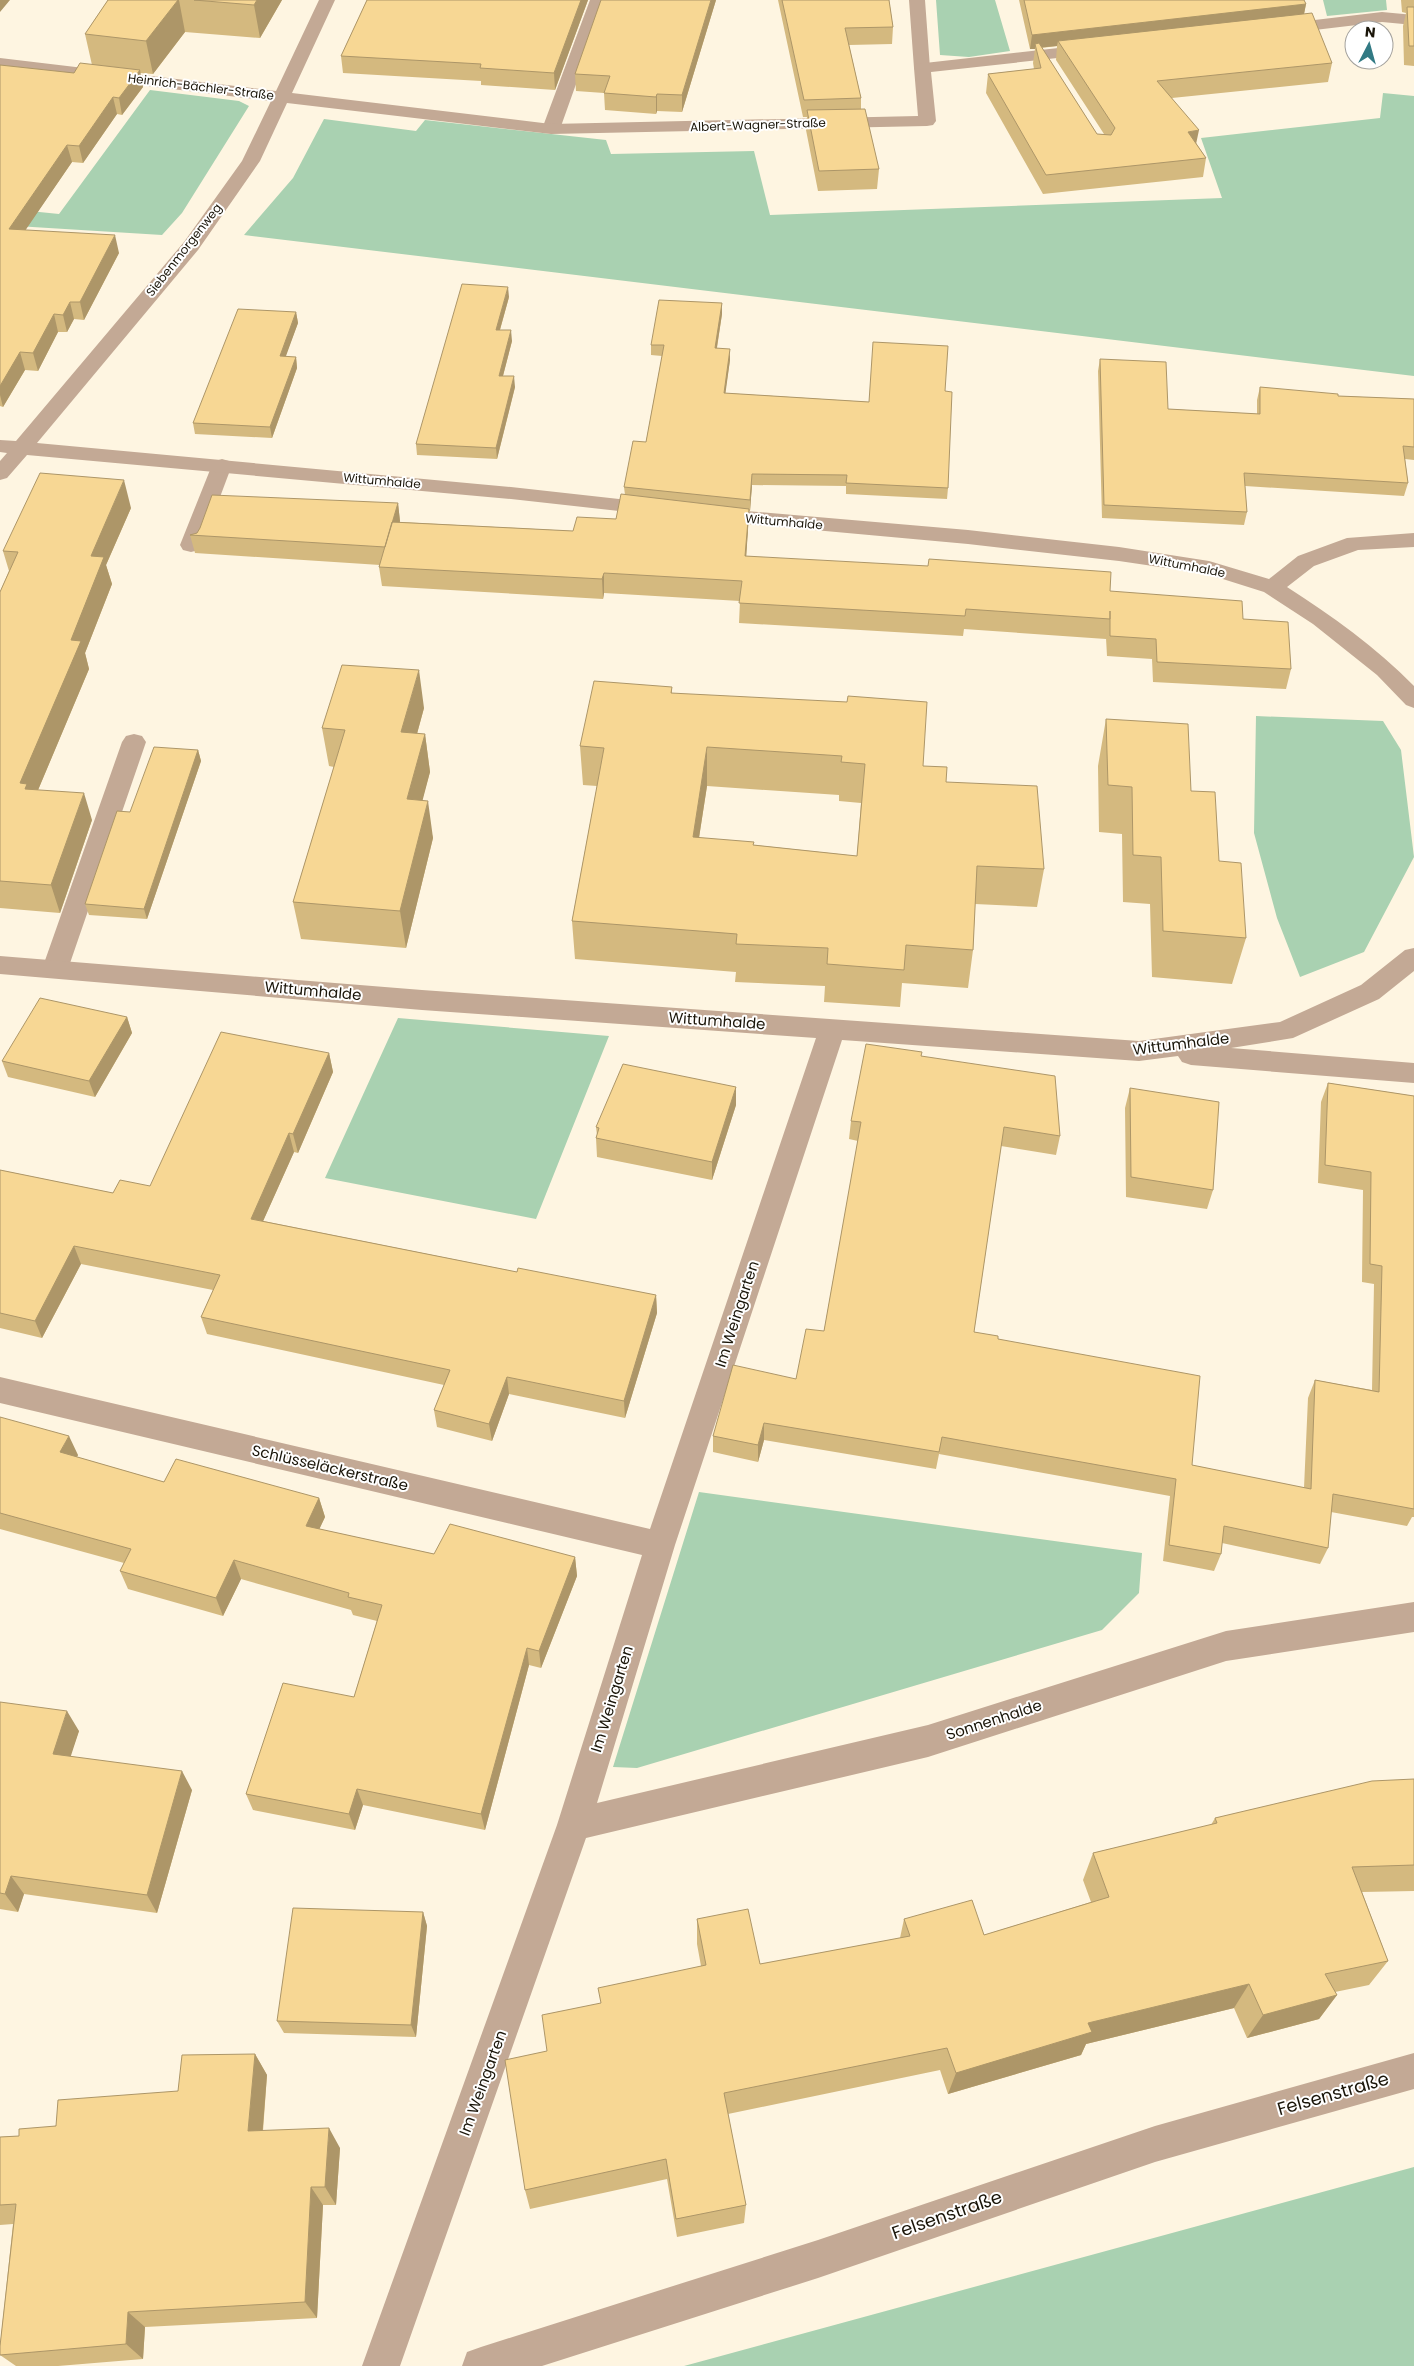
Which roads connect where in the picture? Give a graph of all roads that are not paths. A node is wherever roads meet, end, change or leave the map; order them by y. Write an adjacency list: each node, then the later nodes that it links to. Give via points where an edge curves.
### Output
1 (327, 0): 11 (street, Siebenmorgenweg)
2 (598, 0): 12 (street)
3 (916, 0): 9 (street)
4 (1414, 20): 5 (street, via 1382,18)
5 (1265, 30)
6 (1113, 47): 7 (street)
7 (1042, 55): 9 (street); 10 (street)
8 (0, 63): 11 (street, Heinrich-Bächler-Straße)
9 (922, 68): 12 (street, Albert-Wagner-Straße, via 927,121 615,130)
10 (1052, 71)
11 (283, 97): 12 (street, Albert-Wagner-Straße); 14 (street, Siebenmorgenweg, via 251,161 198,237)
12 (551, 128)
13 (0, 446): 14 (street, Wittumhalde)
14 (23, 447): 15 (street, Wittumhalde); 16 (street, Siebenmorgenweg)
15 (222, 465): 18 (street); 19 (street, Wittumhalde, via 1119,554 1209,568)
16 (0, 474)
17 (1414, 540): 19 (street, via 1354,543 1306,561)
18 (191, 545)
19 (1272, 587): 20 (street, Wittumhalde, via 1385,670)
20 (1414, 700)
21 (134, 742): 24 (street)
22 (1414, 957): 26 (street, Wittumhalde, via 1370,992 1284,1031)
23 (0, 965): 24 (street, Wittumhalde)
24 (55, 969): 25 (street, Wittumhalde, via 422,1000)
25 (832, 1029): 26 (street, Wittumhalde); 29 (street, Im Weingarten)
26 (1139, 1051): 27 (street)
27 (1414, 1073)
28 (0, 1390): 29 (street, Schlüsseläckerstraße)
29 (660, 1545): 31 (street, Im Weingarten)
30 (1414, 1617): 31 (street, Sonnenhalde, via 1226,1646 928,1741)
31 (574, 1825): 33 (street, Im Weingarten)
32 (1414, 2071): 34 (street, Felsenstraße, via 1155,2144 818,2259)
33 (381, 2366)
34 (481, 2366)

